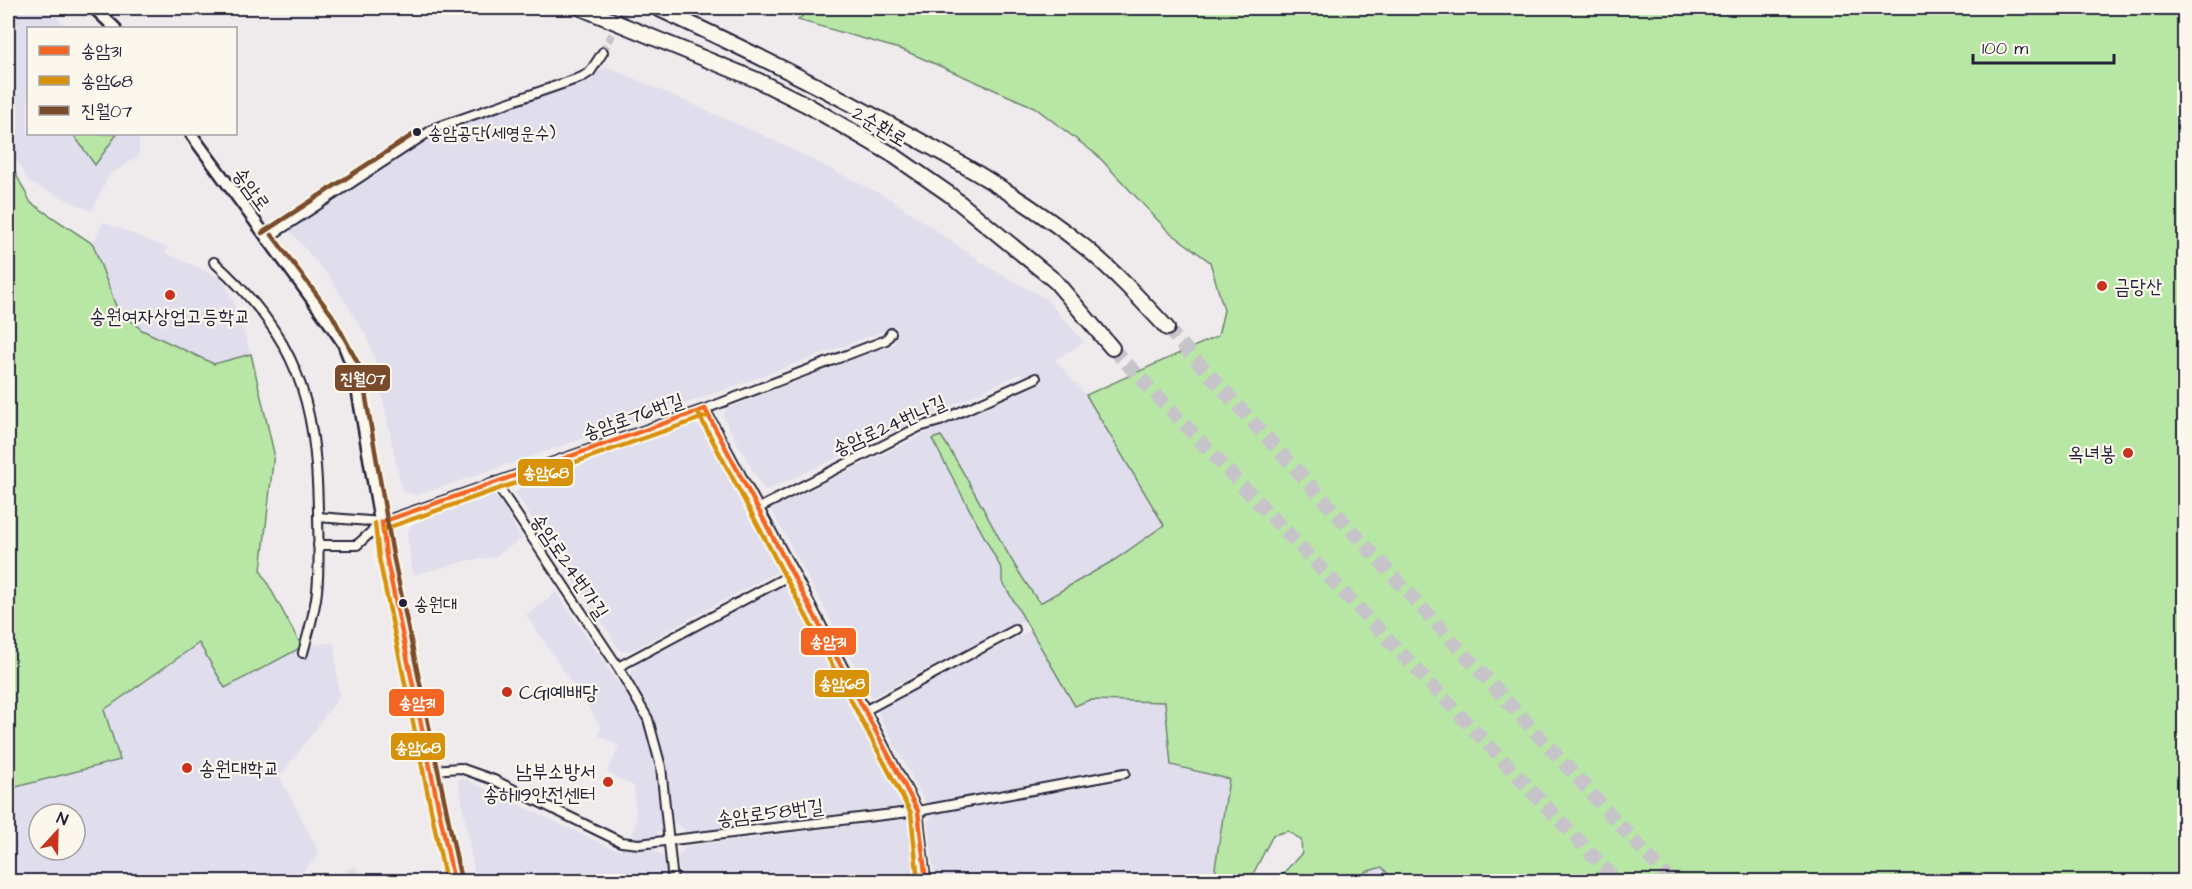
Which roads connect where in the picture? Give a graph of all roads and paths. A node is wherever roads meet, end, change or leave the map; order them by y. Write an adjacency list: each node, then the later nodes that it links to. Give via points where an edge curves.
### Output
1 (94, 8): 4 (main road)
2 (581, 8): 11 (highway, 2순환로, via 757,80 893,156 950,194 1055,281)
3 (657, 8): 9 (highway, 2순환로, via 776,63 997,186 1086,248)
4 (114, 27)
5 (603, 52): 7 (street, via 582,77 435,129)
6 (192, 135): 7 (main road, 송암로)
7 (266, 239): 17 (main road, 송암로, via 343,343 359,392)
8 (214, 262): 16 (street, via 271,327 295,367 314,436)
9 (1167, 328)
10 (891, 333): 13 (street, 송암로76번길, via 886,340)
11 (1112, 348)
12 (1036, 378): 15 (street, 송암로24번나길, via 919,427)
13 (705, 409): 14 (street, 송암로76번길); 15 (street)
14 (495, 482): 17 (street, 송암로76번길); 22 (street, 송암로24번가길)
15 (759, 508): 19 (street)
16 (318, 517): 17 (street); 18 (street)
17 (382, 522): 18 (street, via 357,545); 24 (main road, 송암로)
18 (318, 545): 21 (street, via 317,591)
19 (794, 573): 22 (street); 23 (street)
20 (1015, 630): 23 (street)
21 (303, 653)
22 (618, 667): 27 (street, 송암로24번가길, via 653,731 661,767)
23 (866, 710): 26 (street)
24 (432, 770): 27 (street, 송암로58번길, via 460,768 494,780 621,842); 28 (main road, 송암로)
25 (1125, 773): 26 (street, 송암로58번길)
26 (918, 811): 27 (street, 송암로58번길); 30 (street)
27 (667, 840): 29 (street, 송암로24번가길)
28 (454, 882)
29 (673, 882)
30 (926, 882)

